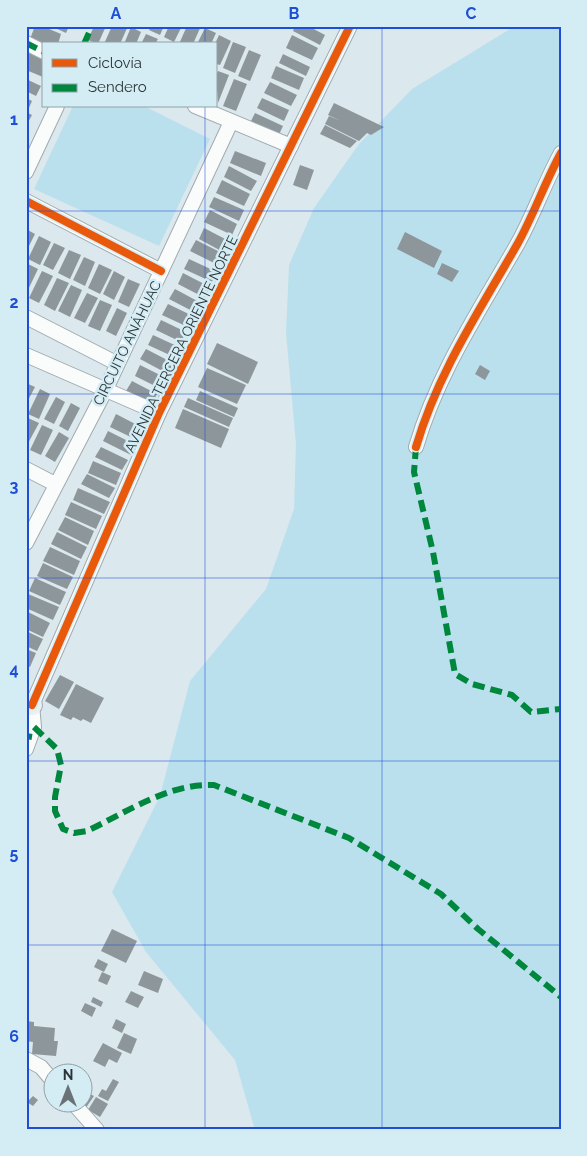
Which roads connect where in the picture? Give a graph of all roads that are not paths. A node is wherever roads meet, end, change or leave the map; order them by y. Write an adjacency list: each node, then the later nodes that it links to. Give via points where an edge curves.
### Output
1 (350, 26): 7 (street, AVENIDA TERCERA ORIENTE NORTE)
2 (26, 43): 3 (street)
3 (42, 51)
4 (56, 108): 9 (street)
5 (200, 108): 6 (street)
6 (231, 122): 7 (street); 11 (street, CIRCUITO ANÁHUAC)
7 (291, 146): 16 (street, AVENIDA TERCERA ORIENTE NORTE)
8 (561, 153): 17 (street, via 519,241 438,383)
9 (26, 172)
10 (26, 201): 11 (street)
11 (162, 271): 14 (street, CIRCUITO ANÁHUAC)
12 (26, 317): 14 (street)
13 (26, 355): 15 (street)
14 (116, 364): 15 (street, CIRCUITO ANÁHUAC)
15 (105, 391): 16 (street); 19 (street, CIRCUITO ANÁHUAC)
16 (159, 413): 21 (street, AVENIDA TERCERA ORIENTE NORTE)
17 (416, 446)
18 (26, 469): 19 (street)
19 (55, 484): 20 (street, CIRCUITO ANÁHUAC)
20 (26, 543)
21 (29, 704): 22 (street, via 34,727)
22 (26, 750)
23 (26, 1059): 24 (street)
24 (42, 1069)
25 (83, 1114): 26 (street)
26 (98, 1130)

